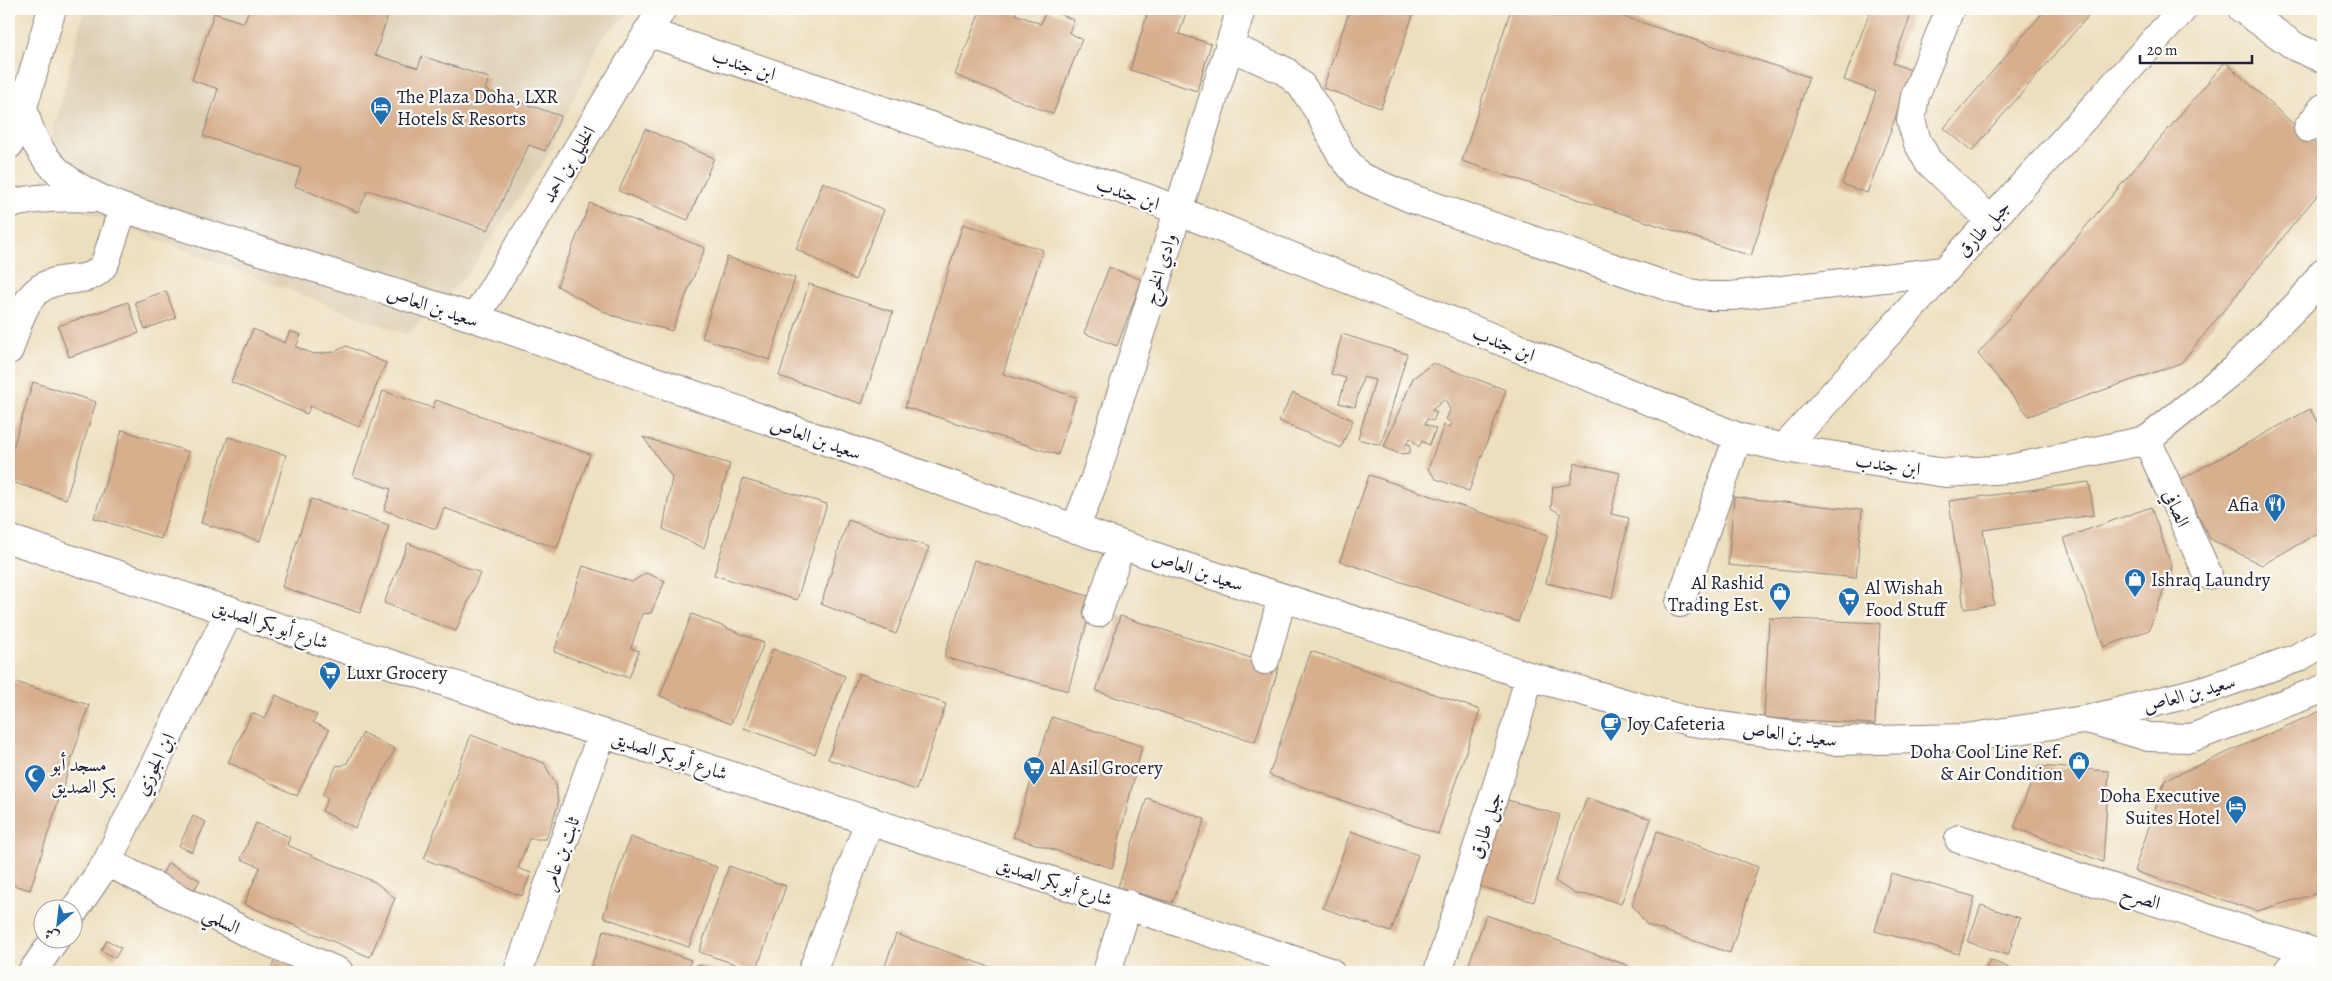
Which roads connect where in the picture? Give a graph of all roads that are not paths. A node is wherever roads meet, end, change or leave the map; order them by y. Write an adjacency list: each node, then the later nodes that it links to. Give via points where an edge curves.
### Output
1 (52, 9): 10 (street)
2 (662, 9): 7 (street, الخليل بن احمد)
3 (1241, 9): 8 (street, وادي الخرج)
4 (1950, 9): 16 (street, via 1916,96 1912,120 1916,141 1928,161)
5 (2184, 9): 16 (street, جبل طارق)
6 (2242, 9): 9 (street, via 2296,47)
7 (648, 32): 15 (street, ابن جندب); 19 (street, الخليل بن احمد)
8 (1229, 46): 15 (street, وادي الخرج); 17 (street, via 1285,71 1301,85 1342,156 1359,176 1410,198 1684,292 1731,296)
9 (2323, 59)
10 (23, 106): 11 (street); 12 (street, سعيد بن العاص, via 28,130 45,158 68,181)
11 (9, 145)
12 (96, 198): 13 (street, سعيد بن العاص, via 34,198); 14 (street, سعيد بن العاص)
13 (9, 204)
14 (124, 208): 19 (street, سعيد بن العاص); 20 (street, via 100,271 85,279 68,278 52,282 37,291 26,304)
15 (1177, 210): 21 (street, ابن جندب); 24 (street, وادي الخرج, via 1095,478)
16 (1990, 220): 17 (street, جبل طارق)
17 (1944, 271): 23 (street, جبل طارق)
18 (2323, 272): 22 (street, ابن جندب, via 2303,299 2233,370)
19 (475, 318): 24 (street, سعيد بن العاص)
20 (9, 350)
21 (1738, 437): 23 (street, ابن جندب); 29 (street)
22 (2147, 440): 23 (street, ابن جندب, via 2009,470 1945,473); 27 (street, الصافي)
23 (1784, 448)
24 (1075, 529): 26 (street, سعيد بن العاص)
25 (9, 539): 30 (street, شارع أبو بكر الصديق)
26 (1121, 545): 28 (street, سعيد بن العاص); 31 (street)
27 (2208, 575)
28 (1282, 598): 33 (street); 34 (street, سعيد بن العاص)
29 (1680, 603)
30 (230, 610): 37 (street, شارع أبو بكر الصديق); 40 (street, ابن الجوزي)
31 (1098, 613)
32 (2323, 643): 36 (street, سعيد بن العاص, via 2297,658 2208,690)
33 (1265, 660)
34 (1529, 676): 36 (street, سعيد بن العاص, via 1692,722 1832,741 1966,738); 51 (street, جبل طارق, via 1518,722)
35 (2323, 689): 36 (street, via 2191,738 2149,737)
36 (2090, 720)
37 (602, 733): 38 (street, شارع أبو بكر الصديق); 47 (street, ثابت بن عامر)
38 (870, 820): 42 (street, شارع أبو بكر الصديق); 48 (street)
39 (1959, 839): 44 (street, الصرح)
40 (107, 862): 41 (street, ابن الجوزي); 46 (street, السلمي, via 248,934)
41 (82, 899)
42 (1128, 904): 49 (street); 50 (street, شارع أبو بكر الصديق)
43 (49, 948): 45 (street)
44 (2314, 952): 52 (street)
45 (32, 972)
46 (339, 972)
47 (518, 972)
48 (812, 972)
49 (1107, 972)
50 (1330, 972)
51 (1438, 972)
52 (2287, 972)

